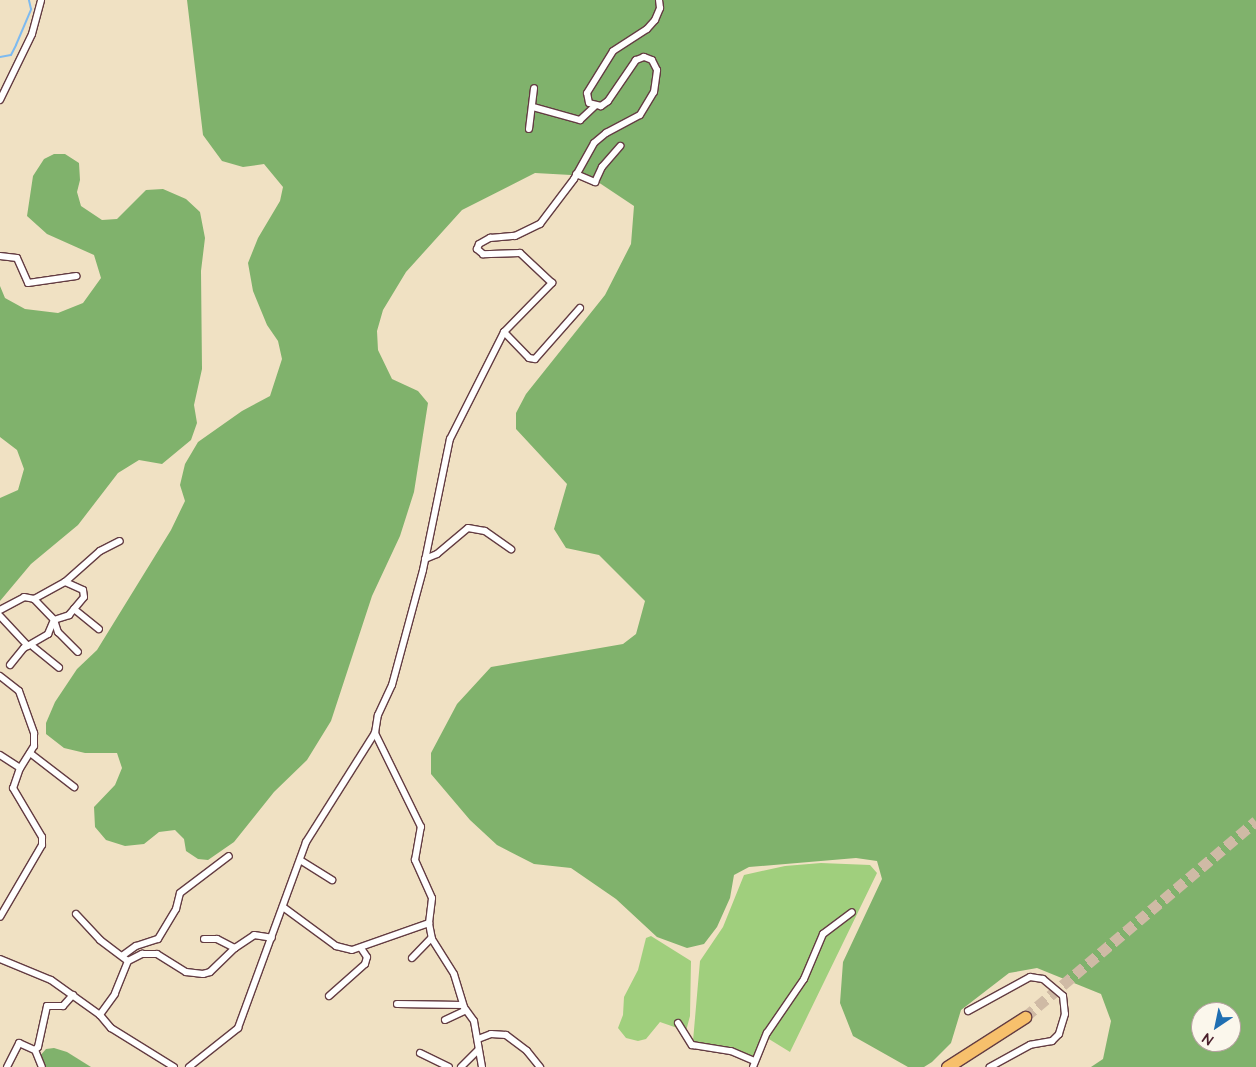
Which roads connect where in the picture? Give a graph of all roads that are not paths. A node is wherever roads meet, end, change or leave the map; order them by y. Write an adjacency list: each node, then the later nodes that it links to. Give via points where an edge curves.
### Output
1 (41, 0): 4 (street, via 32,34)
2 (659, 0): 5 (street, via 660,8 655,20 613,51 589,85 587,98)
3 (534, 88): 6 (street)
4 (0, 100)
5 (595, 106): 6 (street, via 580,120); 9 (street, via 608,101 636,60 644,58 656,64 654,92 640,115 601,136)
6 (533, 107): 7 (street)
7 (529, 128)
8 (620, 146): 9 (street, via 602,167 595,182)
9 (576, 174): 13 (street, via 540,224 515,236 490,238 479,244 477,249 483,254 520,253 552,282)
10 (0, 256): 11 (street, via 16,258 28,283)
11 (76, 276)
12 (580, 308): 13 (street, via 535,359 529,358)
13 (504, 332): 16 (street, via 450,439)
14 (120, 541): 17 (street, via 100,551)
15 (511, 549): 16 (street, via 485,531 468,528 437,554)
16 (425, 559): 29 (street, via 397,669 378,715)
17 (65, 582): 18 (street); 19 (street, via 83,590 84,597)
18 (34, 599): 20 (street, via 24,597); 22 (street)
19 (74, 609): 22 (street); 23 (street)
20 (0, 610)
21 (0, 616): 24 (street)
22 (54, 620): 24 (street, via 48,634); 25 (street, via 58,632)
23 (99, 629)
24 (30, 645): 26 (street); 27 (street)
25 (78, 652)
26 (10, 665)
27 (59, 668)
28 (0, 676): 30 (street, via 19,691 34,733)
29 (375, 733): 35 (street, via 313,828); 41 (street, via 421,827 415,860 432,898)
30 (30, 753): 32 (street); 33 (street)
31 (0, 755): 32 (street)
32 (20, 768): 40 (street, via 14,781 14,794 34,823 42,845)
33 (74, 787)
34 (229, 856): 47 (street, via 180,892 176,909 158,939 136,946)
35 (300, 860): 36 (street); 37 (street)
36 (332, 880)
37 (283, 907): 42 (street); 46 (street, via 336,946 352,950)
38 (852, 912): 64 (street, via 823,934 804,979 767,1032)
39 (76, 914): 47 (street, via 100,940)
40 (0, 917)
41 (429, 923): 43 (street); 46 (street)
42 (272, 938): 45 (street, via 254,935); 69 (street, via 238,1028)
43 (431, 938): 48 (street); 54 (street, via 454,974)
44 (204, 939): 45 (street, via 217,939)
45 (235, 948): 50 (street, via 210,972 203,974 186,972 157,954 142,954)
46 (361, 948): 52 (street, via 367,957 365,964)
47 (122, 956): 50 (street)
48 (412, 958)
49 (0, 960): 51 (street, via 36,972)
50 (128, 962): 56 (street, via 115,994)
51 (73, 995): 56 (street); 61 (street, via 62,1006 47,1006)
52 (329, 996)
53 (398, 1004): 54 (street)
54 (465, 1008): 58 (street); 60 (street, via 474,1021)
55 (968, 1011): 74 (street, via 1030,977 1043,980 1063,996 1065,1014 1059,1034 1052,1041 1021,1049)
56 (100, 1015): 68 (street, via 111,1028)
57 (1025, 1017): 73 (highway)
58 (445, 1020)
59 (678, 1023): 64 (street, via 692,1045 731,1051)
60 (478, 1039): 62 (street); 72 (street, via 492,1034 506,1035 527,1051)
61 (35, 1050): 66 (street, via 20,1043); 67 (street)
62 (478, 1050): 70 (street); 71 (street)
63 (420, 1053): 65 (street)
64 (754, 1064)
65 (445, 1066)
66 (7, 1067)
67 (42, 1067)
68 (174, 1067)
69 (189, 1067)
70 (461, 1067)
71 (482, 1067)
72 (540, 1067)
73 (946, 1067)
74 (990, 1067)

